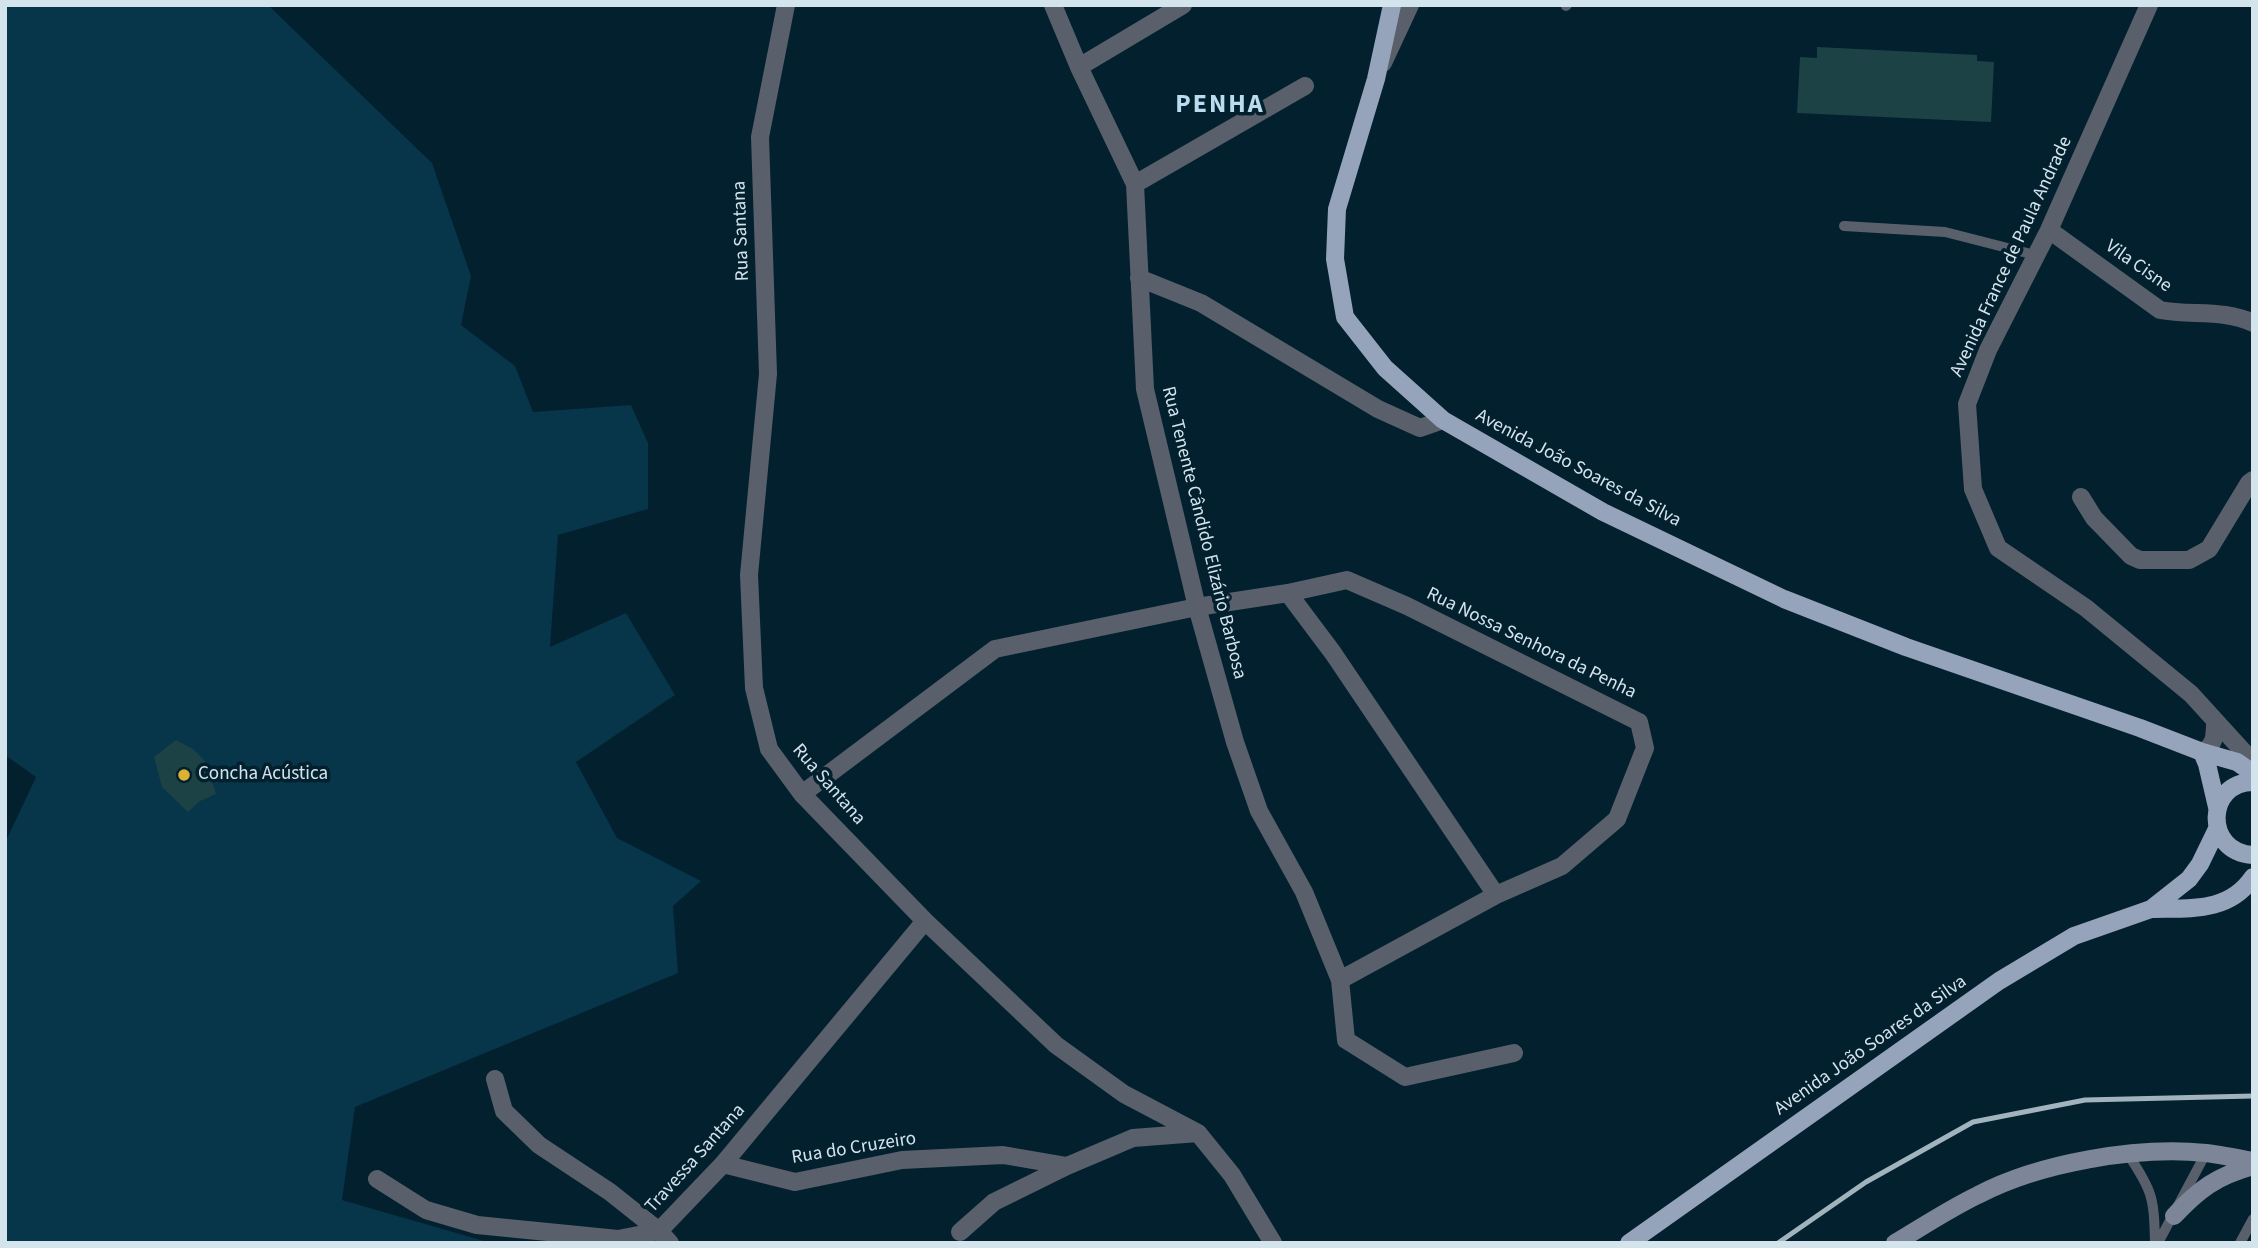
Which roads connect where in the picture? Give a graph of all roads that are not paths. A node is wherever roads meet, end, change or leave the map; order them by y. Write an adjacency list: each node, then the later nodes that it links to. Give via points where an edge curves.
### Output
1 (786, 5): 26 (street, Rua Santana, via 760,137 768,374 749,575 754,688 769,749)
2 (1053, 5): 7 (street, Rua Tenente Cândido Elizário Barbosa)
3 (1183, 5): 7 (street)
4 (1392, 5): 8 (main road, Avenida João Soares da Silva)
5 (1410, 5): 8 (street)
6 (2149, 5): 12 (street, Avenida France de Paula Andrade)
7 (1079, 67): 10 (street, Rua Tenente Cândido Elizário Barbosa)
8 (1376, 79): 16 (main road, Avenida João Soares da Silva, via 1337,209 1335,259 1345,317 1384,368)
9 (1305, 86): 10 (street)
10 (1135, 184): 14 (street, Rua Tenente Cândido Elizário Barbosa)
11 (1844, 226): 13 (lane, via 1945,232)
12 (2049, 230): 13 (street, Avenida France de Paula Andrade); 15 (street, Vila Cisne, via 2160,310 2226,315)
13 (2035, 255): 21 (street, Avenida France de Paula Andrade, via 1967,404 1973,489 1998,548 2086,608 2191,694)
14 (1139, 278): 16 (street, via 1201,303 1378,409 1420,428); 20 (street, Rua Tenente Cândido Elizário Barbosa, via 1145,389)
15 (2253, 323)
16 (1443, 420): 22 (main road, Avenida João Soares da Silva, via 1604,512 1784,599)
17 (2253, 480): 18 (street, via 2209,550 2189,560 2132,556 2113,540)
18 (2081, 497)
19 (1288, 593): 20 (street, Rua Nossa Senhora da Penha); 31 (street, via 1334,653); 31 (street, Rua Nossa Senhora da Penha, via 1347,580 1639,722 1645,748 1617,819 1562,866)
20 (1197, 607): 26 (street, Rua Nossa Senhora da Penha, via 995,649); 34 (street, Rua Tenente Cândido Elizário Barbosa, via 1259,811 1304,892)
21 (2215, 722): 22 (street, via 2213,744); 23 (street, Avenida France de Paula Andrade)
22 (2202, 752): 24 (main road, Avenida João Soares da Silva, via 2237,762); 27 (main road, Avenida João Soares da Silva)
23 (2253, 762)
24 (2253, 773)
25 (2253, 782): 27 (main road, via 2235,786)
26 (802, 794): 33 (street, Rua Santana)
27 (2217, 807): 28 (main road, Avenida João Soares da Silva)
28 (2217, 829): 29 (main road, via 2229,847); 32 (main road, Avenida João Soares da Silva, via 2189,879)
29 (2253, 855)
30 (2253, 877): 32 (main road, Avenida João Soares da Silva, via 2229,901)
31 (1496, 895): 34 (street, Rua Nossa Senhora da Penha)
32 (2151, 909): 49 (main road, Avenida João Soares da Silva, via 2074,936 1999,981)
33 (925, 921): 37 (street, Rua Santana, via 1056,1045 1124,1094); 41 (street, Travessa Santana)
34 (1340, 980): 35 (street, Rua Tenente Cândido Elizário Barbosa, via 1346,1040 1405,1077)
35 (1514, 1053)
36 (495, 1079): 47 (street, via 504,1111 539,1145 610,1192)
37 (1198, 1133): 42 (street, via 1133,1138); 48 (street, Rua Santana, via 1232,1175)
38 (2127, 1153): 39 (main road); 50 (main road, via 2040,1170 1979,1194); 51 (lane, via 2154,1201)
39 (2206, 1153): 40 (main road); 44 (lane)
40 (2253, 1163): 44 (main road, via 2213,1181)
41 (723, 1164): 42 (street, Rua do Cruzeiro, via 795,1182 902,1160 1003,1155); 47 (street, Travessa Santana)
42 (1067, 1166): 46 (street, via 994,1202)
43 (377, 1179): 47 (street, Travessa Santana, via 426,1210 478,1225 618,1239)
44 (2174, 1216): 51 (lane)
45 (2253, 1219): 52 (lane)
46 (960, 1232)
47 (664, 1237)
48 (1273, 1243)
49 (1629, 1243)
50 (1895, 1243)
51 (2157, 1243)
52 (2241, 1243)

